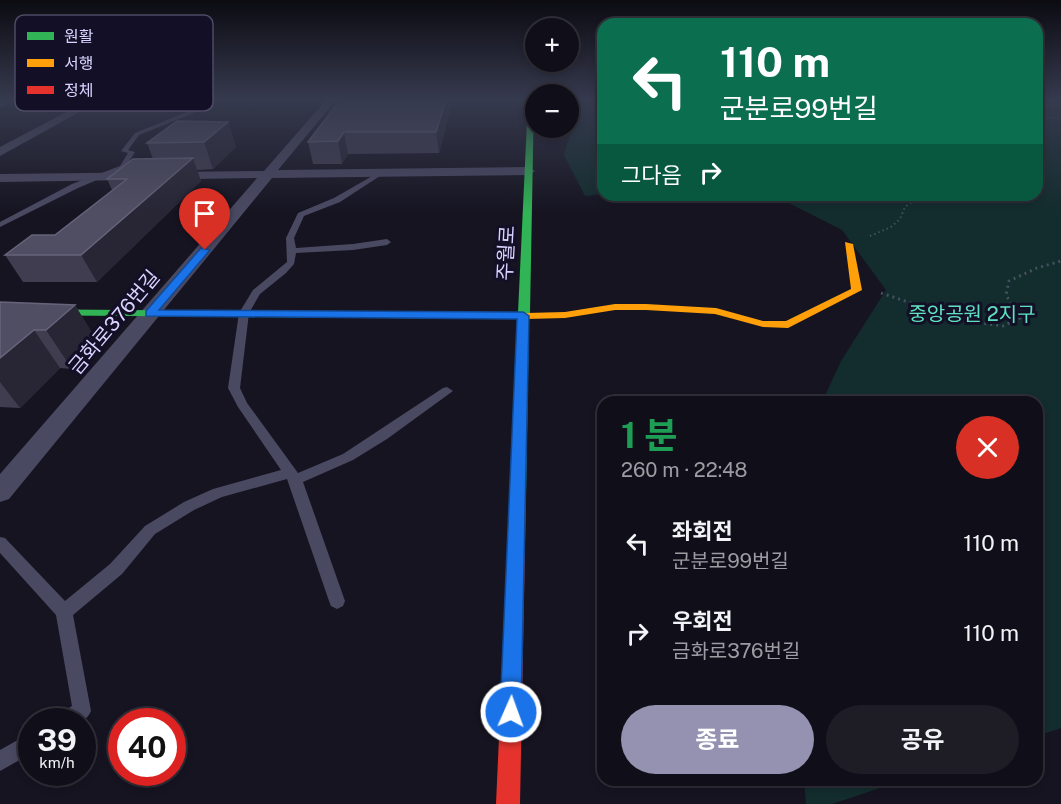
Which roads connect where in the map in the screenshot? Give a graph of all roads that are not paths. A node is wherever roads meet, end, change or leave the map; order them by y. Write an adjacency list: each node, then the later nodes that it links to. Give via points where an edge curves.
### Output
1 (27, 138): 5 (street)
2 (134, 138): 9 (lane, via 124,151 132,152 123,167)
3 (299, 138): 8 (street, 금화로376번길)
4 (530, 138): 6 (street, 주월로)
5 (0, 152)
6 (529, 171): 7 (street); 18 (street, 주월로)
7 (381, 173): 8 (street); 14 (lane, via 337,200 301,214 290,238)
8 (268, 175): 9 (street); 17 (street, 금화로376번길)
9 (100, 177): 10 (street); 11 (lane)
10 (0, 178)
11 (0, 225)
12 (387, 242): 14 (lane)
13 (848, 244): 18 (street, via 857,290 788,325 763,324 716,310 646,306)
14 (292, 251): 16 (lane, via 291,262 256,292)
15 (0, 312): 17 (street)
16 (244, 313): 17 (street); 18 (street); 20 (lane, via 234,388)
17 (150, 314): 21 (street, 금화로376번길)
18 (523, 316): 28 (street, 주월로)
19 (447, 391): 20 (lane, via 348,457)
20 (292, 477): 23 (lane); 24 (lane, via 218,494 189,506 150,530 116,569)
21 (0, 492)
22 (0, 543): 24 (lane)
23 (337, 601)
24 (64, 612): 25 (lane)
25 (81, 708)
26 (18, 750): 27 (lane)
27 (0, 761)
28 (508, 804)

